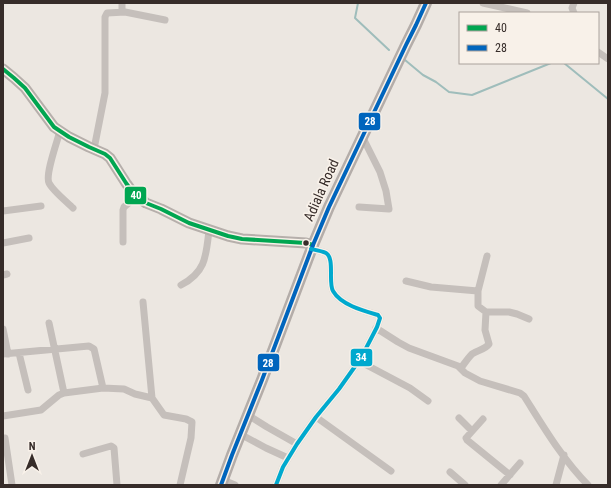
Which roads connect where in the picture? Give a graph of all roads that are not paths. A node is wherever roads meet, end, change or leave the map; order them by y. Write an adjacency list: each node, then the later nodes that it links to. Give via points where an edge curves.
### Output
1 (122, 3): 5 (street)
2 (418, 3): 23 (main road, Adiala Road, via 322,204)
3 (426, 3): 12 (main road, Adiala Road)
4 (483, 3): 6 (street)
5 (122, 12): 7 (street); 13 (street, via 107,13 105,17 105,93)
6 (523, 12)
7 (165, 20)
8 (599, 53): 9 (street)
9 (608, 59)
10 (3, 69): 11 (main road, via 25,88 54,127)
11 (60, 131): 13 (main road); 17 (street, via 48,171 48,182)
12 (362, 136): 16 (street, via 380,172 389,209); 23 (main road, Adiala Road)
13 (94, 149): 14 (main road, via 110,158)
14 (137, 196): 19 (main road, via 146,203); 21 (street, via 123,210)
15 (41, 206): 18 (street)
16 (359, 207)
17 (74, 208)
18 (3, 211)
19 (209, 230): 23 (main road, via 242,239); 26 (street, via 202,268)
20 (29, 238): 22 (street)
21 (123, 242)
22 (3, 243)
23 (310, 246): 32 (street, via 328,254 334,293 355,308 380,317); 44 (main road, Adiala Road); 61 (main road, Adiala Road, via 225,454)
24 (487, 256): 27 (street)
25 (406, 281): 27 (street, via 431,287)
26 (181, 285)
27 (478, 291): 29 (street, via 478,306)
28 (143, 302): 42 (street)
29 (486, 312): 30 (street, via 509,312); 38 (street, via 489,344 487,348 471,355)
30 (529, 319)
31 (49, 323): 34 (street)
32 (376, 328): 37 (street); 38 (street, via 409,348)
33 (3, 329): 36 (street)
34 (55, 349): 35 (street); 39 (street, via 92,347); 41 (street)
35 (19, 353): 36 (street); 40 (street)
36 (6, 354)
37 (359, 361): 43 (street, via 410,388); 46 (street)
38 (461, 368): 54 (street, via 480,381 524,396)
39 (103, 388): 41 (street); 42 (street, via 124,389)
40 (28, 390)
41 (64, 393): 45 (street, via 41,410)
42 (152, 398): 64 (street, via 164,415 186,418 192,422 191,438)
43 (428, 401)
44 (248, 414): 50 (main road, Adiala Road); 52 (street)
45 (3, 416)
46 (316, 417): 52 (street); 58 (street)
47 (459, 418): 49 (street)
48 (483, 419): 49 (street)
49 (472, 431): 60 (street, via 467,440)
50 (240, 434): 55 (street); 61 (main road, Adiala Road)
51 (5, 438): 56 (street)
52 (297, 444): 55 (street)
53 (84, 454): 63 (street, via 111,446 114,448)
54 (564, 455): 69 (street); 70 (street)
55 (288, 458): 66 (street)
56 (6, 461): 62 (street)
57 (520, 463): 60 (street)
58 (391, 471)
59 (450, 472): 67 (street)
60 (510, 475): 68 (street)
61 (219, 483): 65 (street)
62 (12, 485)
63 (117, 485)
64 (180, 485)
65 (235, 485)
66 (276, 485)
67 (465, 485)
68 (501, 485)
69 (556, 485)
70 (588, 485)

